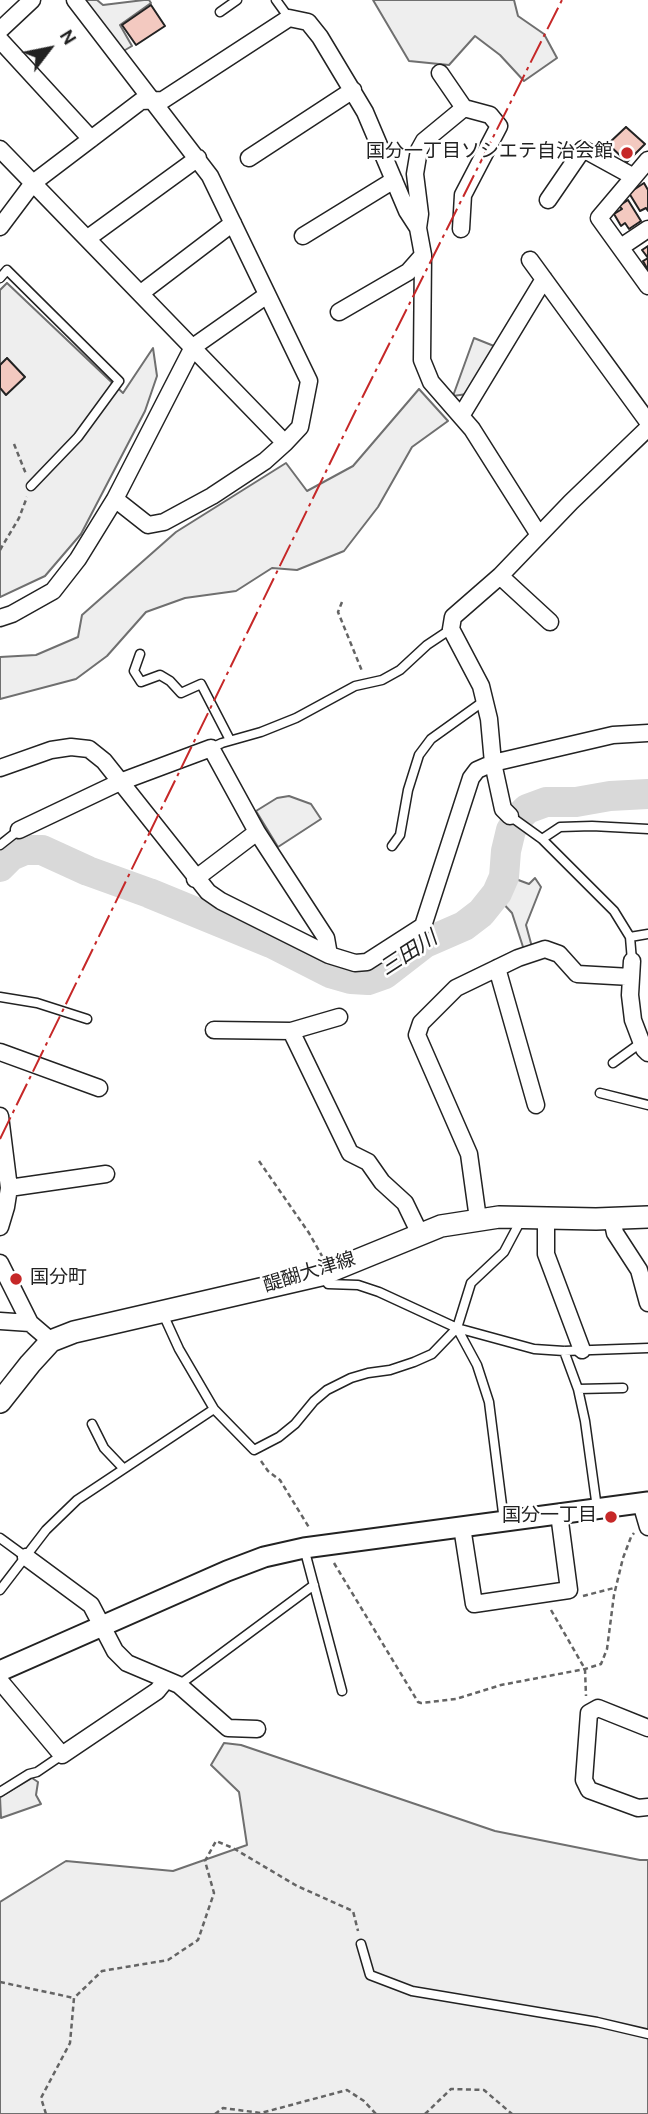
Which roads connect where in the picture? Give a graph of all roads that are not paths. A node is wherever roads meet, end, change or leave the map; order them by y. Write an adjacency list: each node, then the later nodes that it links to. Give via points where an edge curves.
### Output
1 (32, 0): 7 (street)
2 (75, 0): 11 (street)
3 (237, 0): 5 (lane)
4 (276, 0): 6 (lane)
5 (220, 12)
6 (289, 18): 10 (street, via 308,22); 11 (street, via 163,100)
7 (0, 30)
8 (0, 40): 13 (street)
9 (440, 73): 12 (street)
10 (353, 90): 15 (street); 19 (street)
11 (154, 101): 13 (street, via 141,101); 16 (street)
12 (464, 108): 24 (street, via 419,150 415,174); 25 (street, via 490,116 499,126 463,195)
13 (91, 139): 20 (street)
14 (0, 149): 20 (street)
15 (249, 158)
16 (198, 159): 22 (street); 28 (street)
17 (648, 160): 18 (street)
18 (634, 177): 21 (street, via 583,149); 29 (street, via 599,218)
19 (394, 180): 24 (street); 27 (street)
20 (33, 183): 23 (street); 28 (street)
21 (548, 200)
22 (233, 223): 35 (street); 36 (street)
23 (0, 227)
24 (418, 228): 30 (street)
25 (461, 229)
26 (648, 229): 29 (street)
27 (303, 236)
28 (88, 239): 35 (street)
29 (621, 247): 34 (street)
30 (423, 255): 37 (street, via 408,272); 39 (street, via 422,360 431,382)
31 (530, 260): 33 (street)
32 (0, 278): 43 (lane, via 7,270 119,381 78,436)
33 (544, 279): 39 (street); 40 (street)
34 (648, 286)
35 (141, 293): 38 (street)
36 (267, 295): 38 (street); 42 (street, via 309,381 300,428)
37 (338, 312)
38 (193, 347): 42 (street); 44 (street)
39 (461, 416): 45 (street)
40 (648, 422)
41 (648, 428): 45 (street)
42 (285, 443): 44 (street, via 212,496 164,522 148,525)
43 (31, 486)
44 (115, 499): 47 (street, via 53,591)
45 (539, 535): 46 (street)
46 (500, 576): 48 (street); 49 (street, via 453,617)
47 (0, 618)
48 (550, 622)
49 (451, 629): 51 (street, via 481,686); 53 (lane, via 382,680 355,686 296,718)
50 (140, 654): 53 (lane, via 134,671 141,682 160,675 181,693 201,684)
51 (484, 701): 55 (street); 64 (lane, via 431,739 419,755 400,835)
52 (648, 733): 55 (street, via 613,735)
53 (230, 740): 54 (lane)
54 (211, 748): 57 (street); 61 (street)
55 (493, 763): 58 (street, via 503,810); 68 (street, via 471,778 423,926 367,962)
56 (0, 768): 57 (street, via 51,750 89,749)
57 (120, 782): 60 (street); 65 (street)
58 (515, 820): 62 (lane)
59 (648, 829): 62 (lane, via 560,827)
60 (19, 830): 63 (lane)
61 (257, 832): 65 (street); 68 (street, via 326,939)
62 (542, 839): 67 (lane, via 614,911)
63 (0, 845)
64 (392, 846)
65 (195, 879): 68 (street, via 221,901)
66 (648, 934): 67 (lane)
67 (630, 937): 70 (lane)
68 (329, 955)
69 (497, 968): 70 (street, via 545,949 559,954 577,974); 81 (street); 89 (street, via 456,988 421,1023 417,1035 469,1154)
70 (632, 969): 76 (street, via 634,1020)
71 (0, 997): 73 (lane)
72 (339, 1017): 75 (street)
73 (87, 1019)
74 (214, 1030): 75 (street)
75 (291, 1031): 92 (street, via 350,1153 368,1163 405,1203)
76 (645, 1047): 78 (lane)
77 (0, 1052): 79 (street)
78 (613, 1063)
79 (99, 1088)
80 (600, 1093): 82 (lane)
81 (536, 1105)
82 (648, 1105)
83 (0, 1116): 85 (street)
84 (106, 1174): 85 (street)
85 (9, 1188): 91 (street)
86 (648, 1217): 90 (main road, 醍醐大津線)
87 (522, 1218): 88 (main road, 醍醐大津線); 89 (main road, 醍醐大津線); 99 (lane, via 504,1252 471,1283)
88 (546, 1218): 90 (main road, 醍醐大津線); 102 (street, via 546,1254)
89 (478, 1219): 92 (main road, 醍醐大津線)
90 (612, 1219): 95 (street, via 615,1233 639,1270)
91 (0, 1227)
92 (420, 1234): 94 (main road, 醍醐大津線)
93 (0, 1263): 98 (street)
94 (326, 1273): 96 (main road, 醍醐大津線); 99 (lane, via 328,1284 358,1285 379,1292)
95 (648, 1303)
96 (162, 1311): 100 (main road, 醍醐大津線); 107 (lane)
97 (0, 1321): 98 (street)
98 (30, 1323): 100 (street)
99 (457, 1328): 103 (lane, via 534,1349); 107 (lane, via 432,1354 390,1370 359,1375 327,1390 295,1424 254,1450); 113 (lane, via 477,1365 489,1402)
100 (51, 1341): 106 (main road, 醍醐大津線)
101 (648, 1348): 102 (lane)
102 (582, 1350): 103 (lane)
103 (564, 1351): 105 (lane)
104 (623, 1388): 105 (lane)
105 (578, 1389): 111 (lane)
106 (0, 1402)
107 (214, 1409): 109 (lane)
108 (92, 1424): 109 (lane, via 104,1448)
109 (123, 1468): 118 (lane, via 77,1500)
110 (644, 1503): 111 (street); 114 (street)
111 (597, 1508): 112 (street)
112 (559, 1514): 113 (street); 115 (street, via 569,1590 474,1604)
113 (504, 1521): 115 (street)
114 (647, 1525)
115 (463, 1527): 117 (street)
116 (0, 1538): 118 (lane)
117 (315, 1546): 119 (lane); 121 (street, via 227,1571)
118 (26, 1557): 120 (lane); 121 (street, via 91,1605)
119 (314, 1585): 124 (lane); 125 (lane)
120 (0, 1590)
121 (102, 1627): 122 (street); 124 (street, via 127,1663)
122 (0, 1671)
123 (0, 1681): 128 (street)
124 (172, 1683): 127 (street, via 229,1728); 128 (street)
125 (342, 1691)
126 (648, 1728): 130 (street, via 598,1708 589,1713 584,1780 589,1790 638,1808)
127 (257, 1729)
128 (62, 1755): 129 (lane)
129 (0, 1792)
130 (648, 1807)
131 (361, 1944): 132 (lane, via 370,1975 412,1991)
132 (648, 2034)

